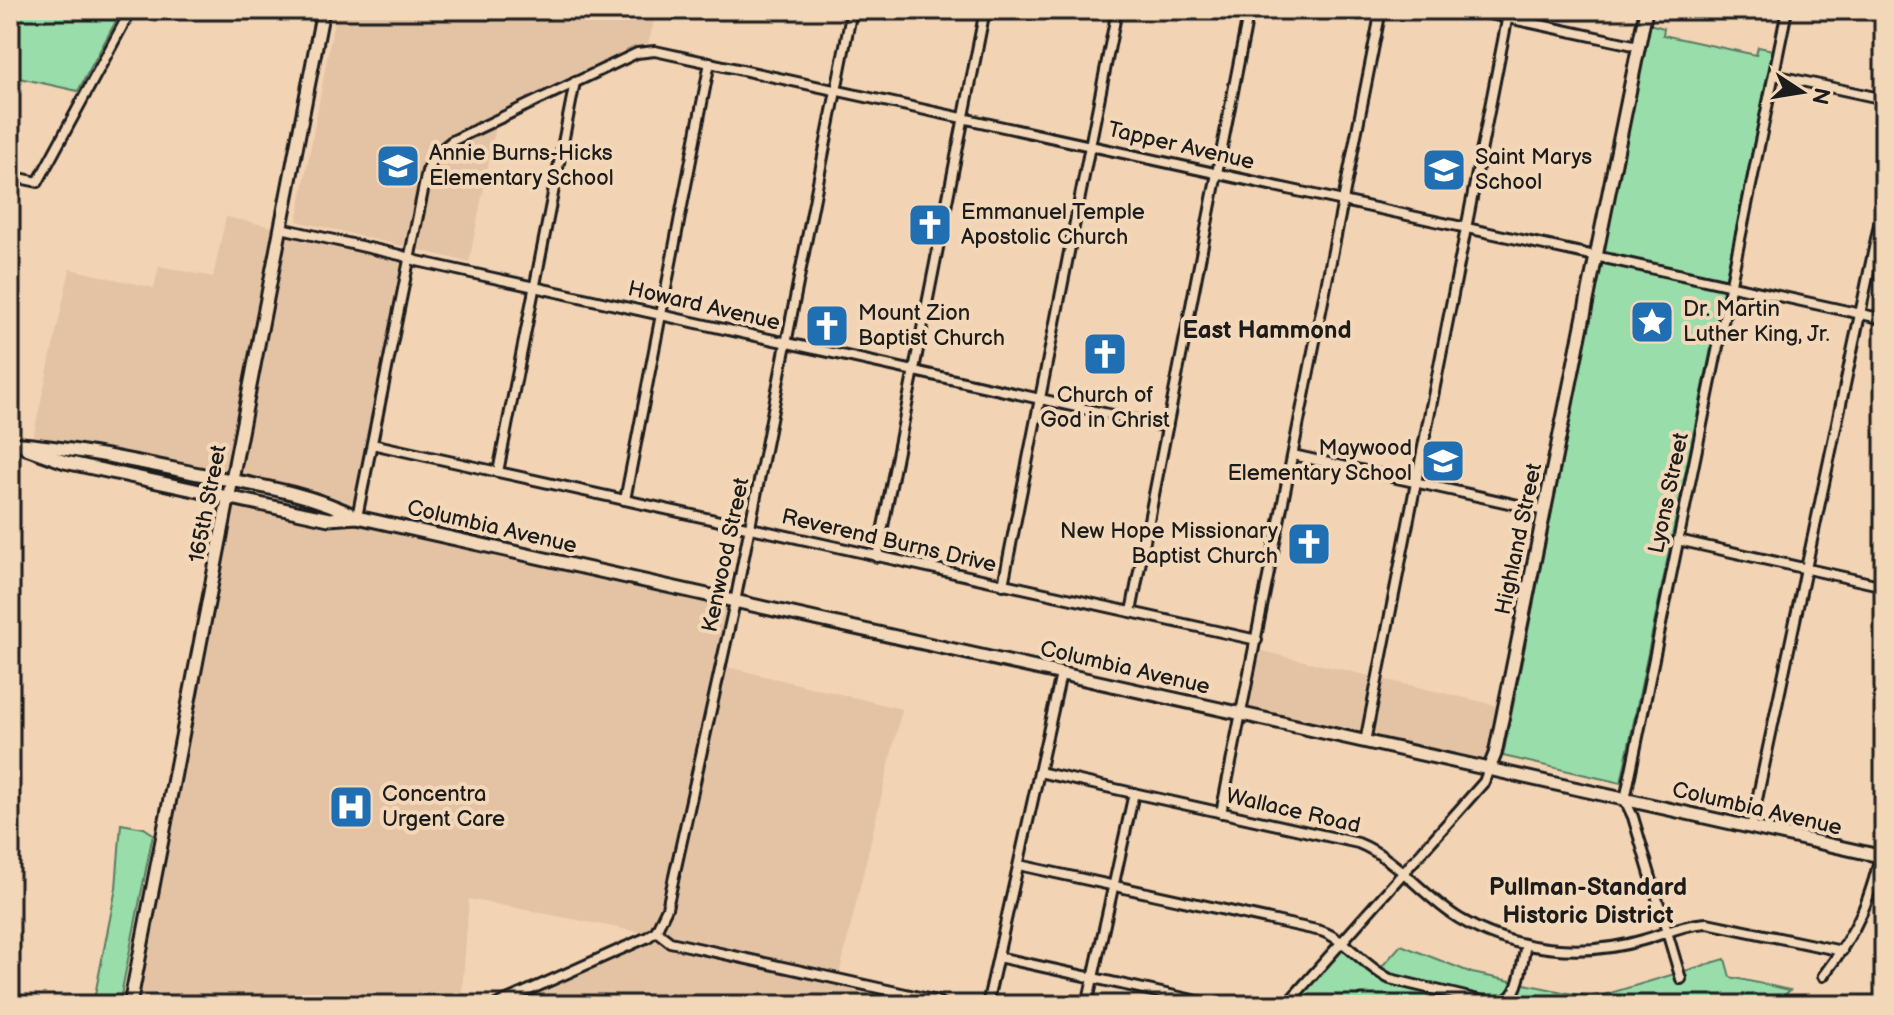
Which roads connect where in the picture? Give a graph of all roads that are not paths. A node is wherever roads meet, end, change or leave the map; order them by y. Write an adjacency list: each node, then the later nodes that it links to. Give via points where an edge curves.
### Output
1 (131, 10): 21 (street, via 38,182)
2 (323, 10): 24 (street, 165th Street)
3 (852, 10): 16 (street, Kenwood Street)
4 (985, 10): 18 (street)
5 (1117, 10): 19 (street)
6 (1249, 10): 20 (street)
7 (1381, 10): 22 (street)
8 (1471, 10): 11 (street)
9 (1646, 10): 12 (street, Highland Street)
10 (1787, 10): 14 (street, Lyons Street)
11 (1508, 14): 12 (street); 25 (street)
12 (1638, 46): 26 (street, Highland Street)
13 (710, 62): 15 (street, Tapper Avenue, via 647,50); 16 (street, Tapper Avenue); 30 (street)
14 (1774, 75): 17 (street); 28 (street, Lyons Street)
15 (575, 82): 27 (street, Tapper Avenue, via 452,141 436,154 429,165); 29 (street)
16 (837, 89): 18 (street, Tapper Avenue); 33 (street, Kenwood Street)
17 (1884, 99)
18 (964, 117): 19 (street, Tapper Avenue); 34 (street)
19 (1091, 145): 20 (street, Tapper Avenue); 35 (street)
20 (1216, 173): 22 (street, Tapper Avenue); 36 (street)
21 (10, 176)
22 (1344, 200): 25 (street, Tapper Avenue); 39 (street)
23 (1884, 201): 31 (street)
24 (281, 228): 27 (street, Howard Avenue); 41 (street, 165th Street)
25 (1466, 228): 26 (street, Tapper Avenue); 42 (street)
26 (1597, 256): 28 (street, Tapper Avenue); 45 (street, Highland Street)
27 (409, 258): 29 (street, Howard Avenue); 38 (street, Tapper Avenue)
28 (1731, 285): 31 (street, Tapper Avenue); 48 (street, Lyons Street)
29 (535, 286): 30 (street, Howard Avenue); 40 (street)
30 (661, 314): 33 (street, Howard Avenue); 44 (street)
31 (1860, 314): 32 (street, Tapper Avenue); 50 (street)
32 (1884, 319)
33 (787, 342): 34 (street, Howard Avenue); 47 (street, Kenwood Street)
34 (913, 371): 35 (street, Howard Avenue); 49 (street)
35 (1040, 399): 36 (street, Howard Avenue); 51 (street)
36 (1167, 427): 54 (street)
37 (10, 443): 41 (street, Columbia Avenue, via 69,447); 43 (street, Columbia Avenue, via 65,462)
38 (372, 444): 40 (street, Reverend Burns Drive); 46 (street, Tapper Avenue)
39 (1293, 455): 42 (street); 55 (street)
40 (498, 472): 44 (street, Reverend Burns Drive)
41 (233, 481): 43 (street, 165th Street); 46 (street, Columbia Avenue, via 332,504)
42 (1416, 482): 45 (street); 58 (street)
43 (230, 497): 46 (street, Columbia Avenue, via 329,519); 79 (street, 165th Street)
44 (625, 500): 47 (street, Reverend Burns Drive)
45 (1545, 511): 59 (street, Highland Street)
46 (357, 517): 53 (street, Columbia Avenue)
47 (750, 528): 49 (street, Reverend Burns Drive); 53 (street, Kenwood Street)
48 (1678, 540): 50 (street); 62 (street, Lyons Street)
49 (877, 557): 51 (street, Reverend Burns Drive)
50 (1806, 569): 52 (street); 64 (street)
51 (1003, 585): 54 (street, Reverend Burns Drive)
52 (1884, 586)
53 (735, 602): 56 (street, Columbia Avenue); 70 (street, Kenwood Street, via 667,908)
54 (1131, 612): 55 (street, Reverend Burns Drive)
55 (1257, 640): 57 (street)
56 (1061, 674): 57 (street, Columbia Avenue); 60 (street)
57 (1243, 714): 58 (street, Columbia Avenue); 63 (street)
58 (1365, 742): 59 (street, Columbia Avenue)
59 (1489, 769): 62 (street, Columbia Avenue); 68 (street, Highland Street, via 1484,782)
60 (1039, 772): 61 (street, Wallace Road); 67 (street)
61 (1134, 793): 63 (street, Wallace Road); 69 (street)
62 (1625, 800): 64 (street, Columbia Avenue); 71 (street)
63 (1221, 813): 68 (street, Wallace Road, via 1358,843)
64 (1751, 828): 66 (street, Columbia Avenue)
65 (1884, 840): 66 (street)
66 (1882, 857): 74 (street, via 1865,911)
67 (1019, 865): 69 (street); 75 (street)
68 (1403, 873): 72 (street, Highland Street); 73 (street, Wallace Road, via 1459,919)
69 (1114, 886): 72 (street, via 1321,931); 77 (street)
70 (656, 931): 80 (street); 81 (street, via 670,942)
71 (1667, 931): 73 (street, Wallace Road, via 1598,949); 74 (street, Wallace Road, via 1722,925); 78 (street)
72 (1341, 943): 73 (street, via 1390,979 1497,1004 1514,994); 85 (street, Highland Street)
73 (1526, 945)
74 (1842, 951): 76 (street)
75 (998, 957): 77 (street); 82 (street)
76 (1823, 976)
77 (1093, 978): 83 (street); 84 (street)
78 (1681, 979)
79 (130, 1005)
80 (496, 1005)
81 (945, 1005)
82 (987, 1005)
83 (1087, 1005)
84 (1216, 1005)
85 (1286, 1005)

